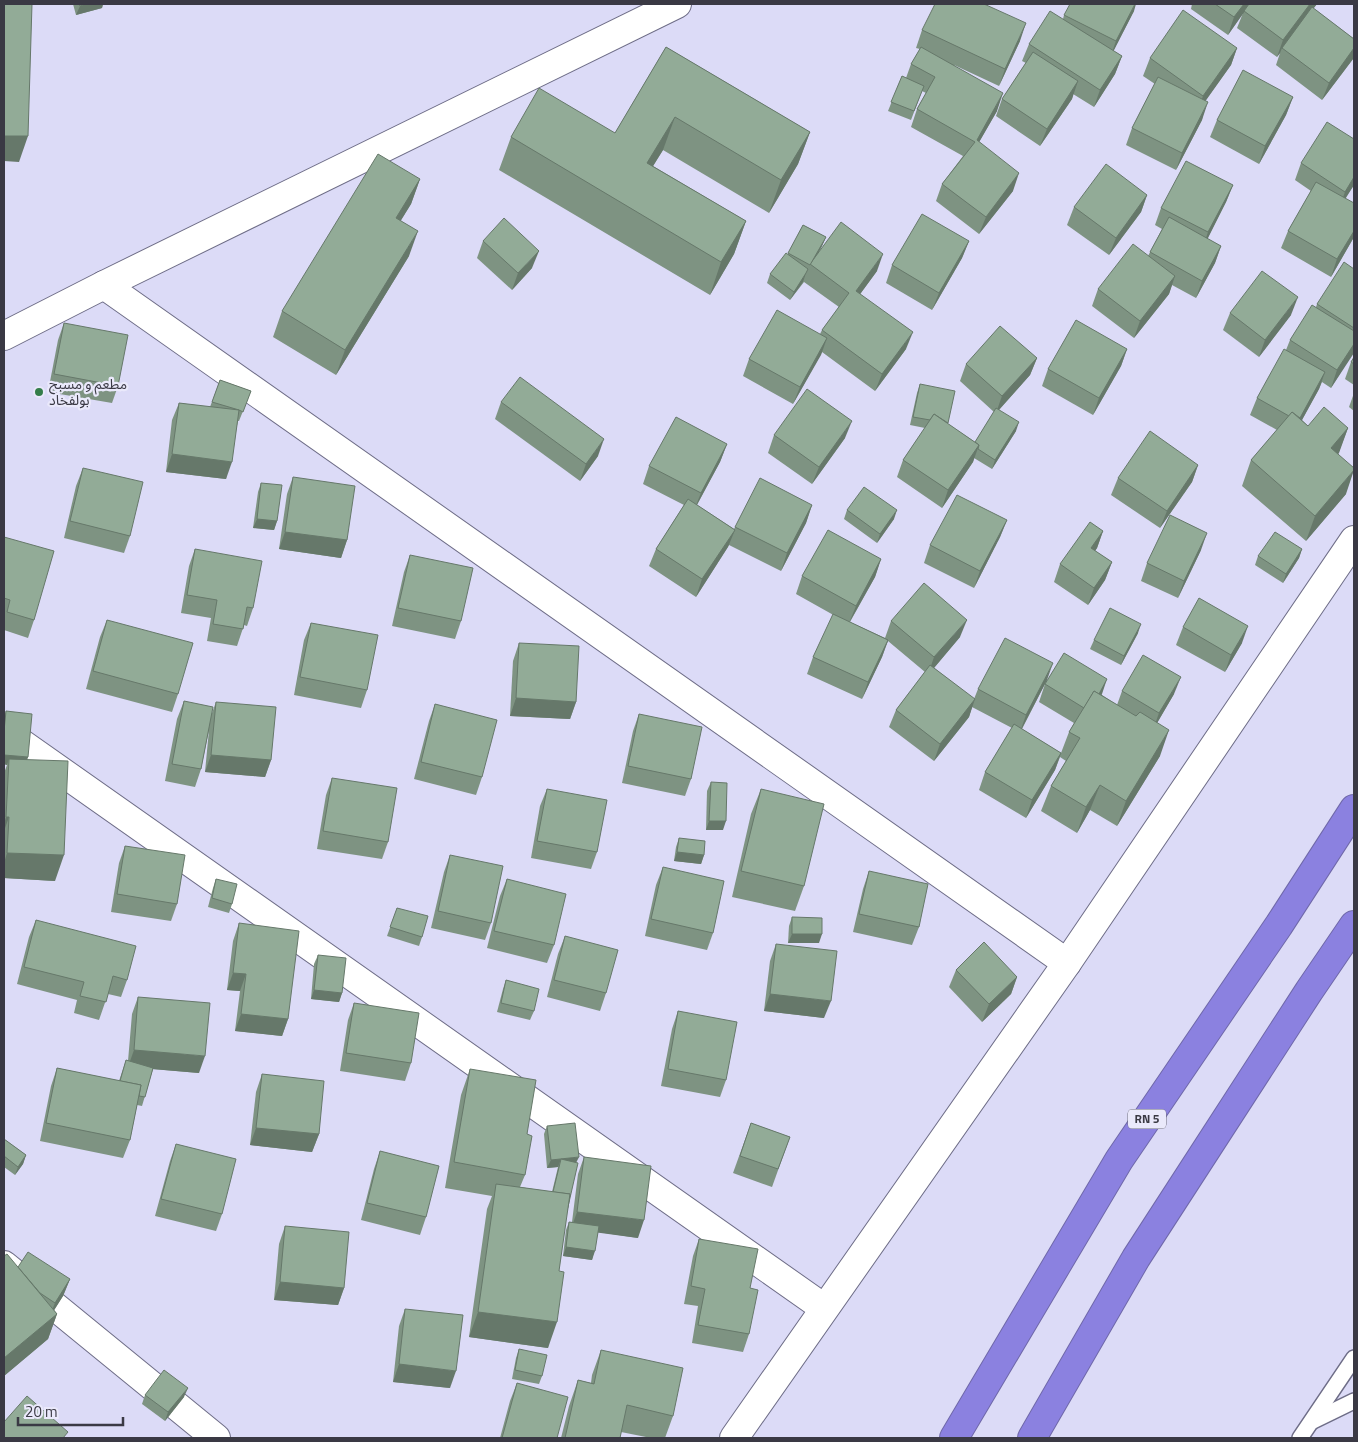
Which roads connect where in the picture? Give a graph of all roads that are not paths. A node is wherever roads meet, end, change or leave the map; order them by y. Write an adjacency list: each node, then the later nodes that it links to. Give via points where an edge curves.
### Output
1 (677, 4): 2 (street)
2 (104, 285): 3 (street); 8 (street)
3 (4, 336)
4 (1354, 540): 8 (street)
5 (4, 730): 10 (street)
6 (1354, 809): 16 (highway, RN 5, via 1118,1160)
7 (1354, 925): 17 (highway, via 1136,1258)
8 (1067, 963): 10 (street)
9 (4, 1266): 14 (street)
10 (824, 1308): 15 (street)
11 (1354, 1358): 13 (lane)
12 (1354, 1401): 13 (lane)
13 (1312, 1422): 18 (lane)
14 (216, 1438)
15 (734, 1438)
16 (954, 1438)
17 (1032, 1438)
18 (1300, 1438)

